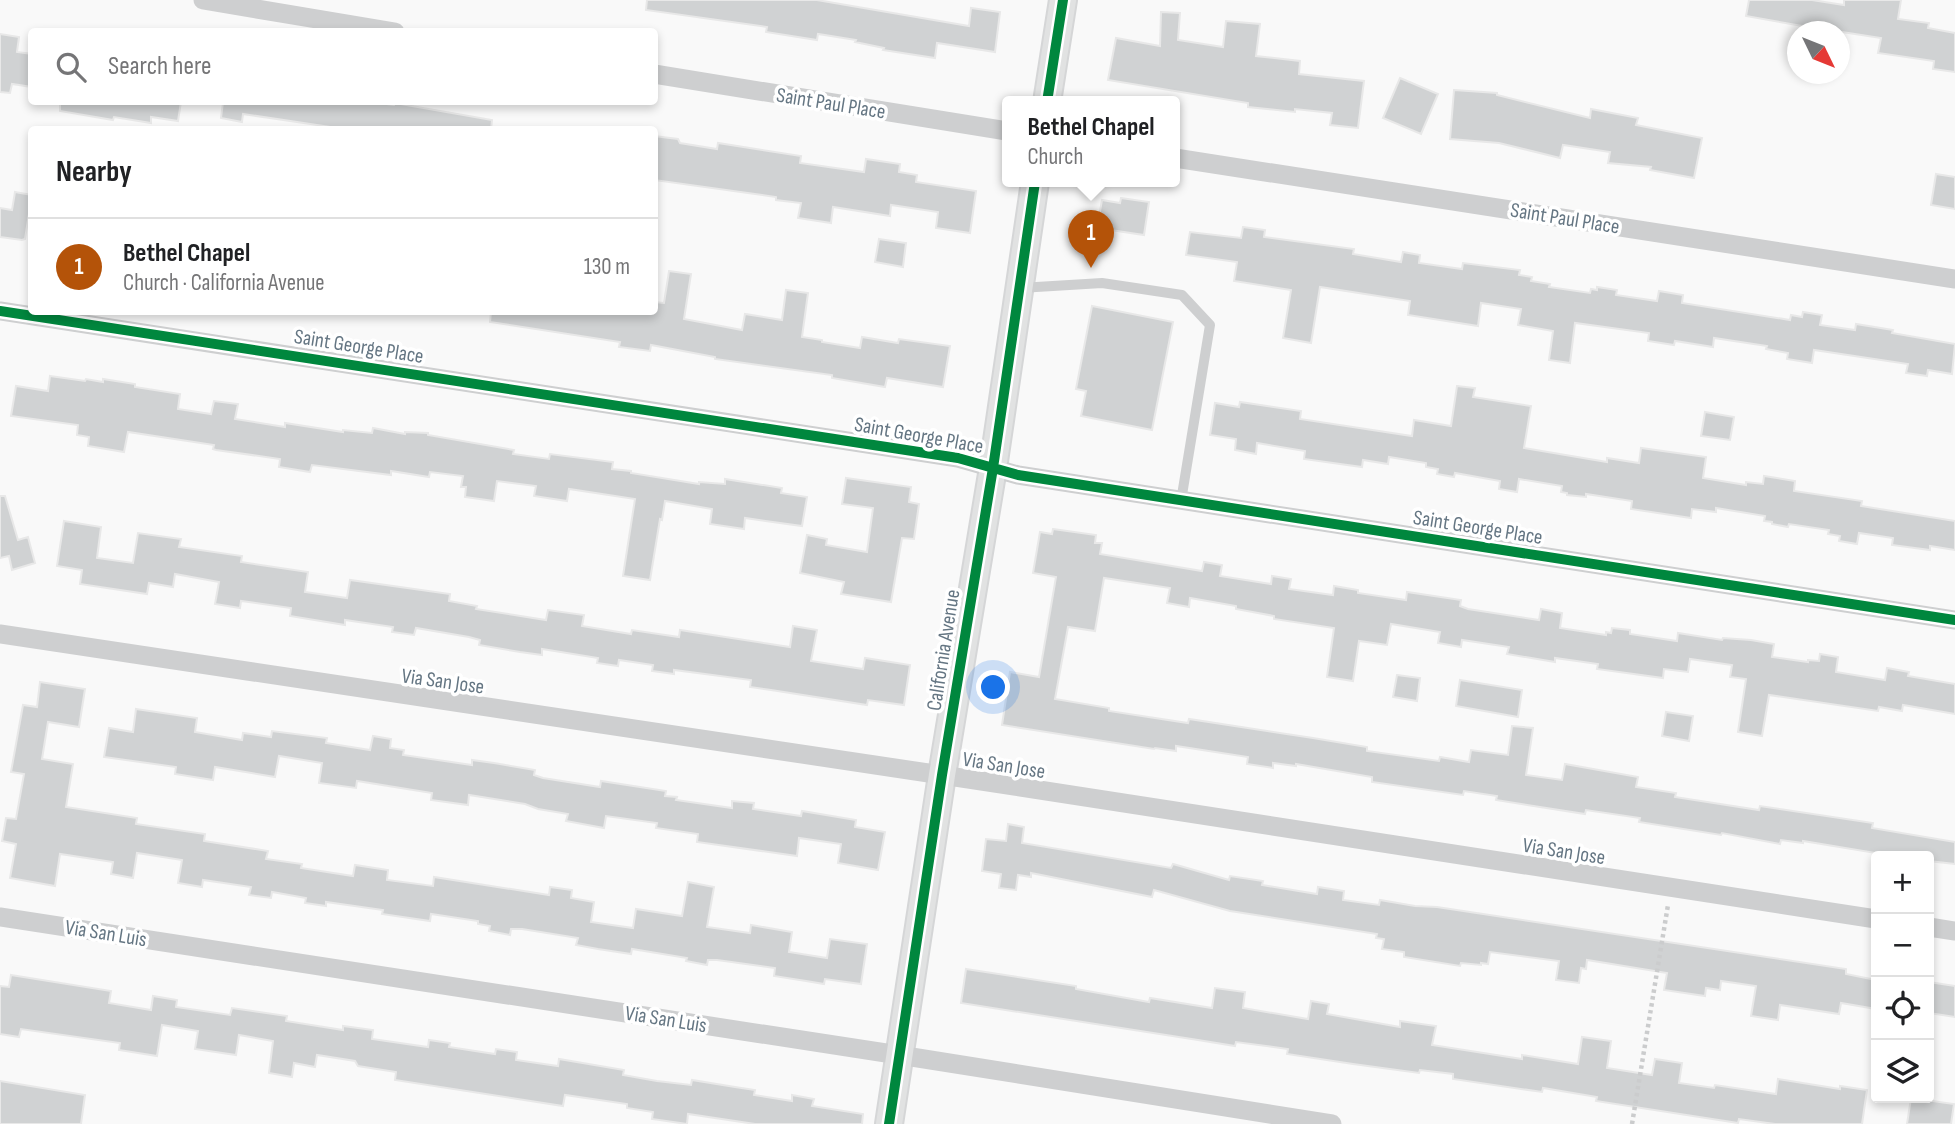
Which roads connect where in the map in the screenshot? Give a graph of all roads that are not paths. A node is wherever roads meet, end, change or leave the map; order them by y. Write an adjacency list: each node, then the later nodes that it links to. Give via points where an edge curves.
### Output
1 (203, 0): 3 (street)
2 (1063, 0): 5 (main road)
3 (372, 28)
4 (658, 75): 6 (street, Saint Paul Place)
5 (1048, 96)
6 (1002, 130)
7 (1180, 159): 9 (street, Saint Paul Place)
8 (1034, 187): 10 (main road, California Avenue)
9 (1955, 279)
10 (1019, 288): 12 (main road, California Avenue); 13 (lane, via 1102,283 1182,295 1210,325)
11 (0, 311): 12 (street, Saint George Place, via 958,458)
12 (993, 468): 13 (street, Saint George Place); 16 (main road, California Avenue)
13 (1181, 500): 14 (street, Saint George Place)
14 (1955, 620)
15 (0, 634): 16 (street, Via San Jose)
16 (942, 775): 18 (street, Via San Jose); 21 (main road, California Avenue)
17 (0, 917): 21 (street, Via San Luis)
18 (1871, 918)
19 (1934, 928): 20 (street)
20 (1955, 931)
21 (899, 1055): 22 (main road, California Avenue); 23 (street, Via San Luis)
22 (889, 1124)
23 (1332, 1124)

